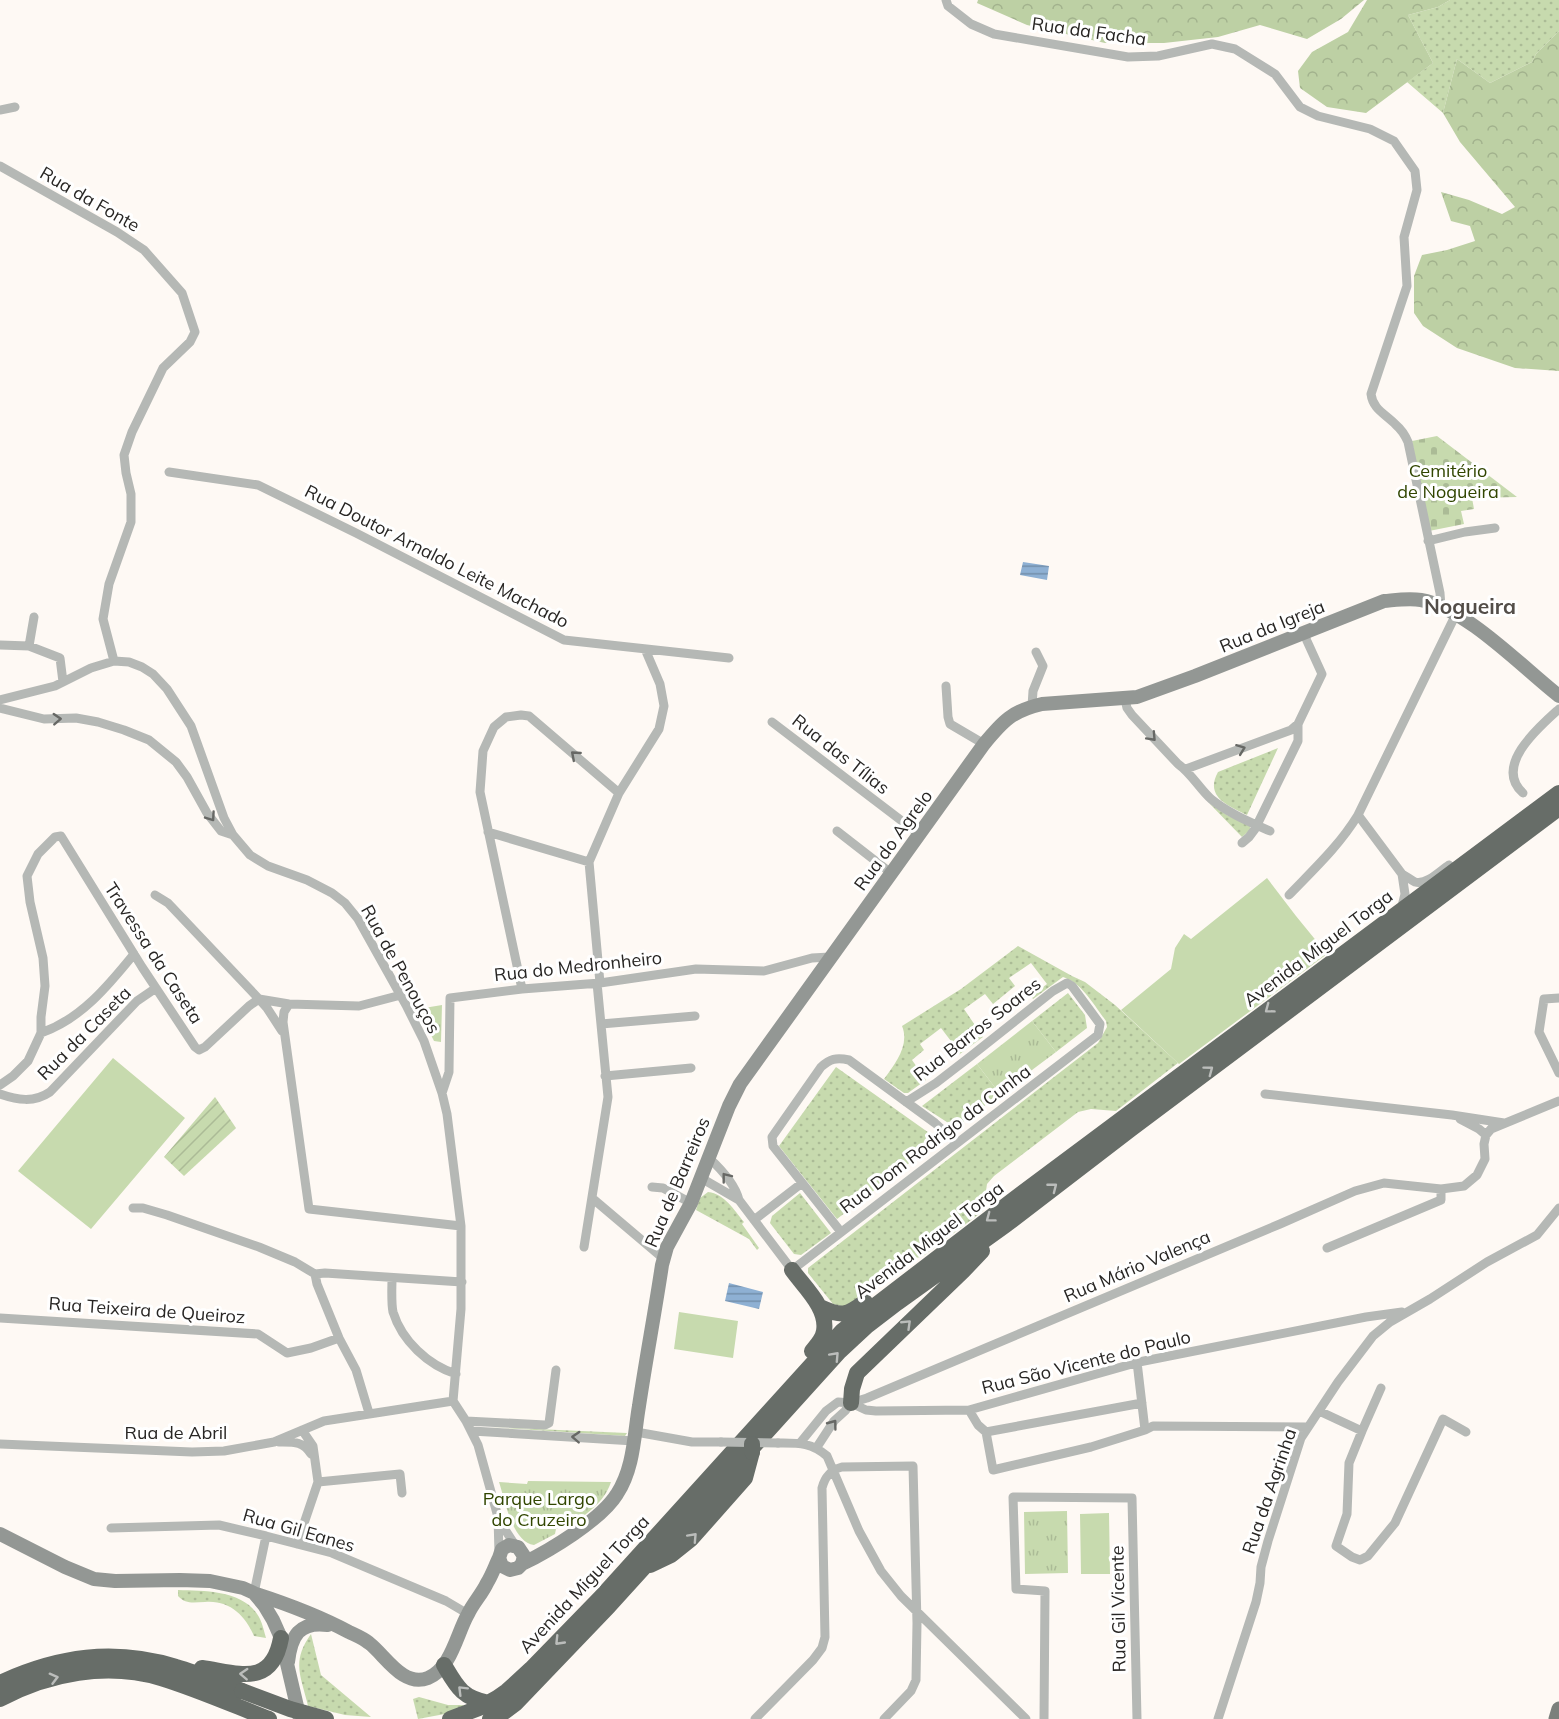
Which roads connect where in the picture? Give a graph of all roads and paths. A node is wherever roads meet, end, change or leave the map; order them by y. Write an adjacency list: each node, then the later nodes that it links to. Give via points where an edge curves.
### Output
1 (946, 0): 7 (street, Rua da Facha, via 971,24 994,34 1128,57 1158,56 1212,44 1235,49 1275,74 1300,107 1318,116 1370,129 1394,141 1415,171 1417,190 1404,237 1407,286 1371,394 1378,410 1403,431 1408,442)
2 (15, 107): 3 (street)
3 (0, 110)
4 (0, 166): 17 (street, Rua da Fonte, via 144,250 182,292 195,332 163,368 124,455 131,522 109,584 103,619)
5 (169, 472): 14 (street, Rua Doutor Arnaldo Leite Machado, via 258,485 564,640)
6 (1495, 528): 7 (street)
7 (1428, 541): 8 (street, Rua da Facha)
8 (1441, 607): 9 (street, Rua da Igreja); 11 (street, Rua da Igreja, via 1422,600 1384,601)
9 (1456, 614): 20 (street, Rua da Igreja); 34 (street)
10 (34, 617): 13 (street)
11 (1304, 633): 21 (street, Rua da Igreja, via 1168,687); 27 (street, via 1322,674)
12 (0, 645): 13 (street)
13 (29, 646): 18 (street, via 60,658)
14 (645, 649): 16 (street, Rua Doutor Arnaldo Leite Machado); 30 (street, via 660,684 664,706 659,729)
15 (1036, 652): 23 (street, via 1043,666 1033,691)
16 (729, 658)
17 (114, 662): 18 (street, Rua de Penouços); 40 (street, Rua de Penouços, via 142,667 167,689 190,726)
18 (63, 682): 22 (street, Rua de Penouços)
19 (946, 686): 28 (street, via 950,724)
20 (1559, 696)
21 (1125, 699): 23 (street, Rua da Igreja); 29 (street, one-way to 29, via 1132,715)
22 (0, 700)
23 (1032, 706): 28 (street, Rua da Igreja, via 1011,715)
24 (0, 708): 40 (street, one-way to 40, via 44,719 98,722 148,740 176,762 221,831)
25 (1559, 708): 31 (street, via 1521,749 1513,781)
26 (772, 722): 39 (street, Rua das Tílias)
27 (1298, 724): 29 (street, one-way to 27); 35 (street, via 1298,741)
28 (984, 744): 39 (street, Rua do Agrelo)
29 (1186, 770): 35 (street, via 1211,799)
30 (619, 793): 38 (street, one-way to 38, via 529,716 506,717 494,727 483,751 480,792); 43 (street)
31 (1523, 793)
32 (1559, 793): 42 (highway)
33 (1559, 808): 42 (highway)
34 (1358, 815): 45 (street); 47 (street, via 1334,850)
35 (1257, 825): 37 (street); 41 (street)
36 (837, 831): 44 (street)
37 (1270, 831)
38 (488, 832): 43 (street); 56 (street)
39 (919, 834): 44 (street, Rua do Agrelo)
40 (233, 835): 57 (street, Rua de Penouços, via 250,855 268,866 307,880 345,903)
41 (1242, 843)
42 (1486, 852): 45 (street, via 1460,858 1422,882); 48 (highway, Avenida Miguel Torga); 89 (highway, Avenida Miguel Torga, one-way to 42)
43 (589, 862): 53 (street)
44 (891, 873): 50 (street, Rua do Agrelo)
45 (1402, 874): 48 (street, via 1405,894)
46 (155, 895): 59 (street, via 168,903)
47 (1288, 895)
48 (1400, 912): 96 (highway, Avenida Miguel Torga, one-way to 96)
49 (134, 954): 55 (street, Travessa da Caseta); 63 (street, via 77,1015); 63 (street, Travessa da Caseta, via 61,836 55,837 38,854 27,876 43,958)
50 (830, 957): 51 (street, Rua do Medronheiro); 52 (street, Rua de Barreiros)
51 (805, 961): 52 (street); 53 (street, Rua do Medronheiro, via 764,971 696,969)
52 (821, 970): 78 (street, Rua de Barreiros, via 740,1084)
53 (599, 983): 56 (street, Rua do Medronheiro); 62 (street)
54 (1067, 983): 73 (street, Rua Barros Soares); 77 (street, Rua Dom Rodrigo da Cunha, via 1098,1018 1098,1035)
55 (156, 988): 59 (street, Travessa da Caseta, via 199,1050); 70 (street, Rua da Caseta, via 138,1001 50,1092 30,1100)
56 (522, 989): 69 (street, Rua do Medronheiro, via 450,998 449,1072)
57 (400, 995): 60 (street, via 359,1006); 69 (street, Rua de Penouços, via 424,1041)
58 (1559, 998): 66 (street, via 1544,999 1539,1032)
59 (259, 999): 60 (street); 64 (street)
60 (290, 1004): 64 (street, via 284,1012)
61 (695, 1016): 62 (street)
62 (602, 1024): 67 (street)
63 (41, 1033): 68 (street, via 28,1061 14,1077)
64 (285, 1036): 90 (street, via 309,1209)
65 (691, 1068): 67 (street)
66 (1559, 1073)
67 (605, 1076): 83 (street, via 608,1097)
68 (0, 1085)
69 (442, 1093): 90 (street, Rua de Penouços)
70 (0, 1094)
71 (1266, 1094): 74 (street)
72 (1559, 1101): 75 (street)
73 (906, 1102): 77 (street, Rua Barros Soares); 80 (street, Rua Barros Soares, via 849,1060 830,1059 820,1067 772,1137 773,1146)
74 (1452, 1115): 75 (street); 76 (street)
75 (1505, 1123): 76 (street)
76 (1486, 1135): 82 (street, Rua Mário Valença, via 1485,1159 1477,1175 1464,1186)
77 (956, 1142): 91 (street, Rua Dom Rodrigo da Cunha)
78 (709, 1158): 79 (street, Rua de Barreiros); 84 (street, one-way to 78, via 737,1191)
79 (701, 1178): 84 (street); 85 (street, Rua de Barreiros)
80 (802, 1183): 88 (street); 91 (street, Rua Barros Soares)
81 (652, 1187): 85 (street, via 663,1188)
82 (1441, 1189): 93 (street, via 1441,1200); 112 (street, Rua Mário Valença, via 1384,1183 1355,1191)
83 (592, 1198): 92 (street); 94 (street)
84 (739, 1200): 88 (street)
85 (691, 1203): 94 (street, Rua de Barreiros, via 670,1239)
86 (133, 1208): 97 (street, via 167,1215 259,1248)
87 (1559, 1208): 101 (street, Rua da Agrinha, via 1537,1235)
88 (754, 1220): 95 (street)
89 (1007, 1224): 112 (highway, one-way to 89, via 857,1373); 142 (highway, Avenida Miguel Torga, one-way to 89, via 839,1352 897,1303)
90 (460, 1226): 99 (street, Rua de Penouços)
91 (841, 1232): 95 (street, Rua Dom Rodrigo da Cunha)
92 (584, 1247)
93 (1327, 1248)
94 (664, 1259): 125 (street, Rua de Barreiros)
95 (792, 1270): 100 (highway)
96 (921, 1270): 100 (highway, via 906,1271 852,1311 840,1315); 110 (highway, Avenida Miguel Torga, via 842,1331)
97 (315, 1274): 98 (street); 105 (street)
98 (392, 1278): 99 (street); 108 (street, via 393,1310 402,1330 432,1363)
99 (462, 1282): 108 (street, Rua de Penouços)
100 (820, 1307): 110 (highway, via 825,1330 822,1338 793,1372)
101 (1409, 1311): 102 (street, Rua São Vicente do Paulo); 104 (street, Rua da Agrinha)
102 (1366, 1317): 104 (street); 106 (street, Rua São Vicente do Paulo)
103 (0, 1318): 105 (street, Rua Teixeira de Queiroz, via 258,1334 286,1353)
104 (1379, 1331): 115 (street, Rua da Agrinha)
105 (339, 1338): 116 (street, via 356,1370)
106 (1137, 1362): 113 (street); 114 (street, Rua São Vicente do Paulo)
107 (556, 1370): 117 (street, via 549,1423)
108 (456, 1374): 111 (street, Rua de Penouços)
109 (1381, 1388): 122 (street)
110 (784, 1394): 157 (highway, Avenida Miguel Torga, one-way to 157, via 574,1625 507,1691)
111 (453, 1401): 116 (street, Rua de Abril); 117 (street)
112 (851, 1402): 114 (street, Rua São Vicente do Paulo, via 876,1411); 127 (street, Rua Mário Valença, via 832,1405); 130 (street, one-way to 112)
113 (1142, 1402): 120 (street); 123 (street)
114 (969, 1410): 123 (street)
115 (1319, 1411): 118 (street, Rua da Agrinha); 122 (street)
116 (369, 1413): 119 (street, Rua de Abril, via 324,1421)
117 (466, 1421): 121 (street)
118 (1308, 1426): 120 (street, via 1153,1426); 167 (street, Rua da Agrinha, via 1268,1541 1256,1602)
119 (302, 1430): 126 (street, Rua de Abril); 131 (street, via 313,1446)
120 (1145, 1430): 123 (street, via 993,1470)
121 (472, 1431): 125 (street, one-way to 121); 135 (street)
122 (1362, 1431): 124 (street, via 1349,1463 1347,1514 1336,1546 1360,1560 1368,1556 1395,1523 1443,1419)
123 (986, 1432)
124 (1466, 1432)
125 (635, 1437): 129 (street, bridge); 141 (street, Rua de Barreiros, via 627,1477 604,1511 542,1552)
126 (274, 1442): 128 (street, Rua de Abril, via 213,1452); 131 (street, via 298,1442)
127 (800, 1443): 129 (street, bridge); 130 (street)
128 (0, 1444)
129 (752, 1447): 142 (highway, one-way to 129, via 671,1555 691,1539 745,1478)
130 (817, 1447): 132 (street, via 827,1456)
131 (315, 1461): 133 (street)
132 (832, 1470): 146 (street, via 881,1571); 146 (street, via 913,1467); 163 (street, via 822,1488 822,1648)
133 (318, 1482): 134 (street, via 400,1474); 139 (street)
134 (402, 1493)
135 (498, 1517): 140 (street); 141 (street)
136 (111, 1528): 138 (street, Rua Gil Eanes, via 219,1525)
137 (0, 1534): 144 (street, via 94,1579 210,1581)
138 (266, 1536): 139 (street, Rua Gil Eanes); 144 (street)
139 (297, 1544): 147 (street, Rua Gil Eanes, via 332,1553)
140 (499, 1557): 141 (street, via 502,1566); 141 (street, via 506,1546); 143 (street)
141 (517, 1558): 143 (street)
142 (644, 1568): 157 (highway, Avenida Miguel Torga, via 525,1695)
143 (487, 1583): 147 (street)
144 (254, 1593): 145 (street); 149 (street)
145 (290, 1605): 148 (street); 149 (street, via 283,1607)
146 (917, 1612): 158 (street); 164 (street, via 916,1680 911,1691)
147 (468, 1614): 151 (street)
148 (339, 1626): 150 (street, via 318,1623); 151 (street, via 368,1642 412,1680 427,1679)
149 (277, 1628): 150 (street); 152 (highway, one-way to 152, via 276,1656 270,1666 256,1674); 153 (street)
150 (301, 1629): 153 (street, via 290,1649)
151 (444, 1665): 157 (highway, one-way to 151, via 462,1692)
152 (175, 1666): 154 (highway, via 120,1656 81,1658 36,1668); 161 (highway, bridge)
153 (287, 1668): 160 (street)
154 (0, 1683)
155 (0, 1700): 159 (highway, one-way to 159, via 64,1675 120,1671 149,1675)
156 (1559, 1709): 168 (main road)
157 (495, 1713): 162 (highway, Avenida Miguel Torga, via 468,1713)
158 (1021, 1717)
159 (268, 1719)
160 (300, 1719)
161 (326, 1719)
162 (450, 1719)
163 (755, 1719)
164 (884, 1719)
165 (1044, 1719): 166 (street, Rua Gil Vicente, via 1044,1591 1016,1590 1012,1497 1132,1498)
166 (1137, 1719)
167 (1218, 1719)
168 (1556, 1719)

